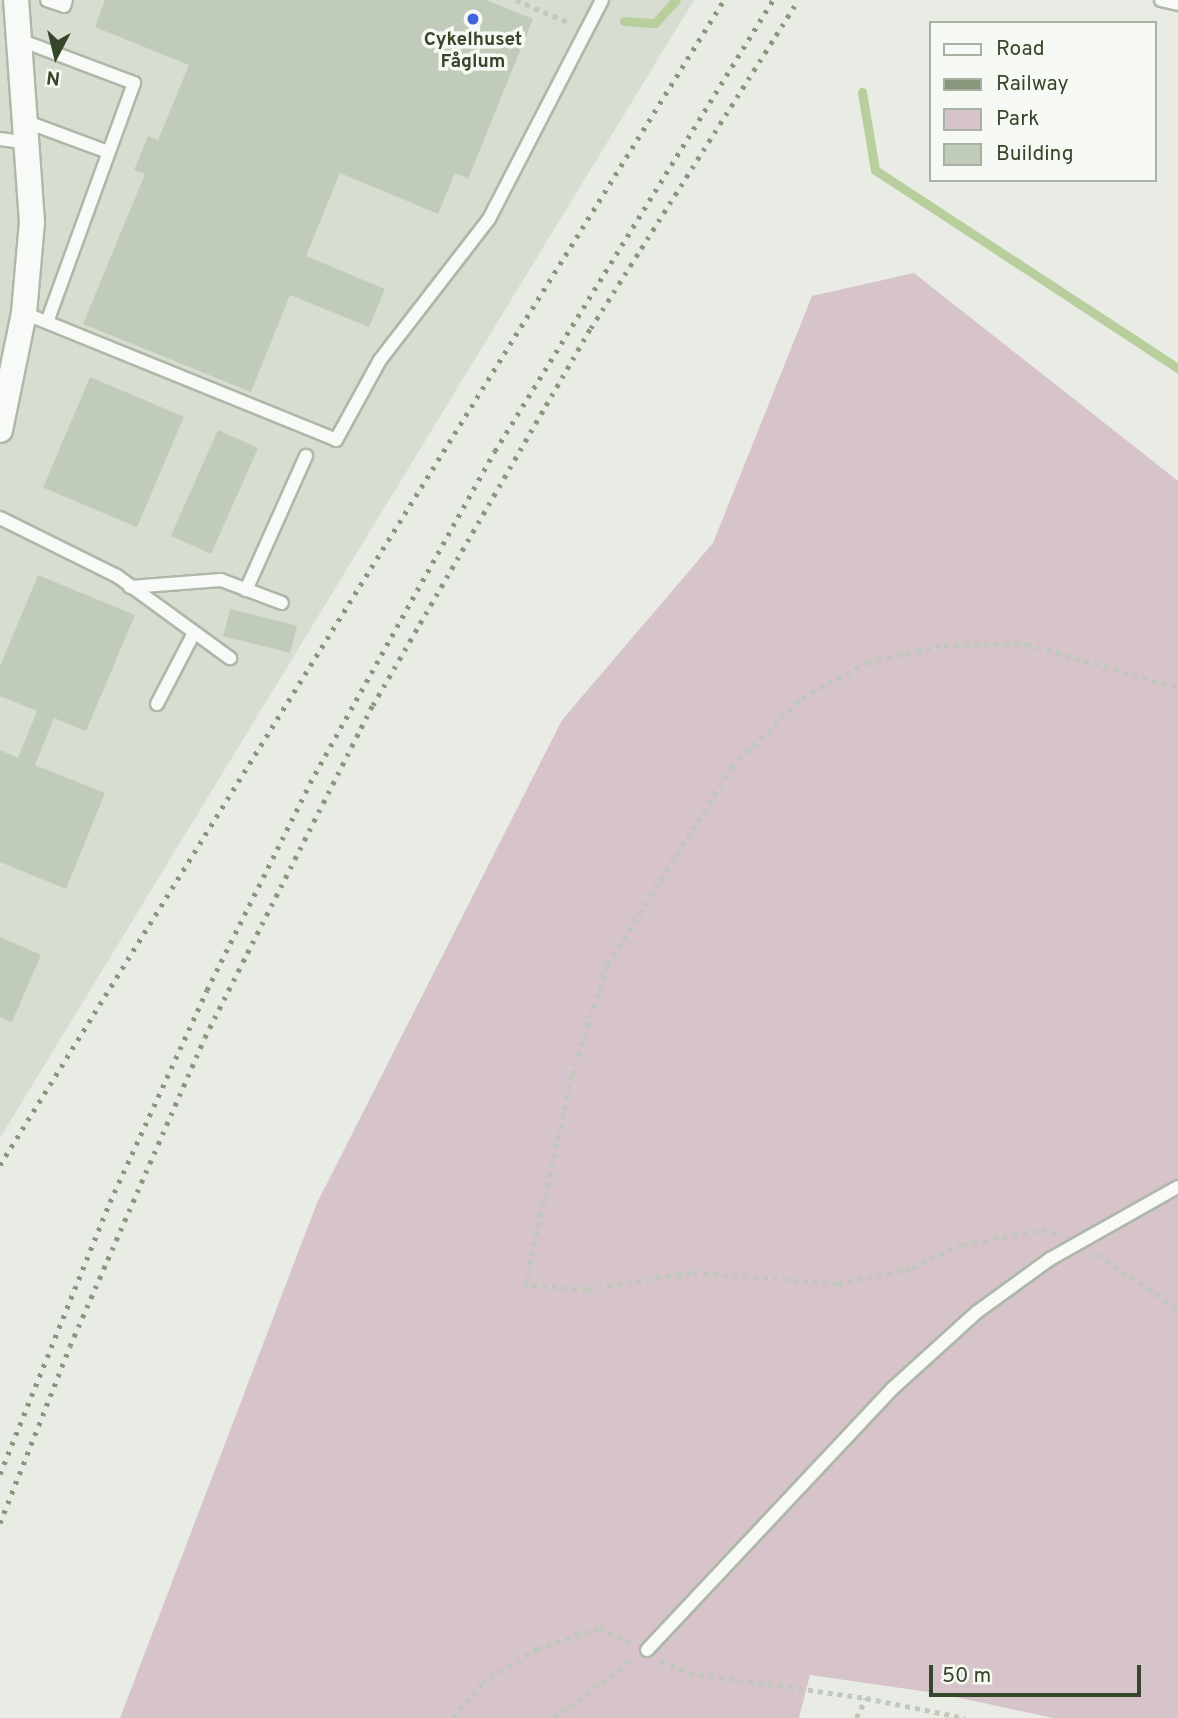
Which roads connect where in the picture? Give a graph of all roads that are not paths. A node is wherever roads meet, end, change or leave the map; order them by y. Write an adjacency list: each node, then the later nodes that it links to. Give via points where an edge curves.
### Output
1 (16, 0): 7 (street)
2 (47, 0): 3 (lane, via 64,6)
3 (66, 0)
4 (602, 0): 12 (lane, via 489,219 380,360 336,440)
5 (1161, 0): 6 (lane)
6 (1178, 4)
7 (20, 40): 8 (street); 10 (lane, via 134,83)
8 (27, 132): 9 (lane); 10 (lane); 11 (street, via 32,222)
9 (0, 139)
10 (108, 152): 12 (lane)
11 (24, 313): 12 (lane); 13 (street)
12 (47, 322)
13 (0, 430)
14 (306, 456): 17 (lane)
15 (0, 518): 16 (lane, via 117,576)
16 (130, 587): 17 (lane, via 220,580); 19 (lane)
17 (246, 590): 18 (lane)
18 (282, 603)
19 (194, 633): 20 (lane); 21 (lane)
20 (230, 658)
21 (157, 704)
22 (1178, 1187): 23 (lane, via 1078,1242 977,1312 892,1389)
23 (646, 1650)

